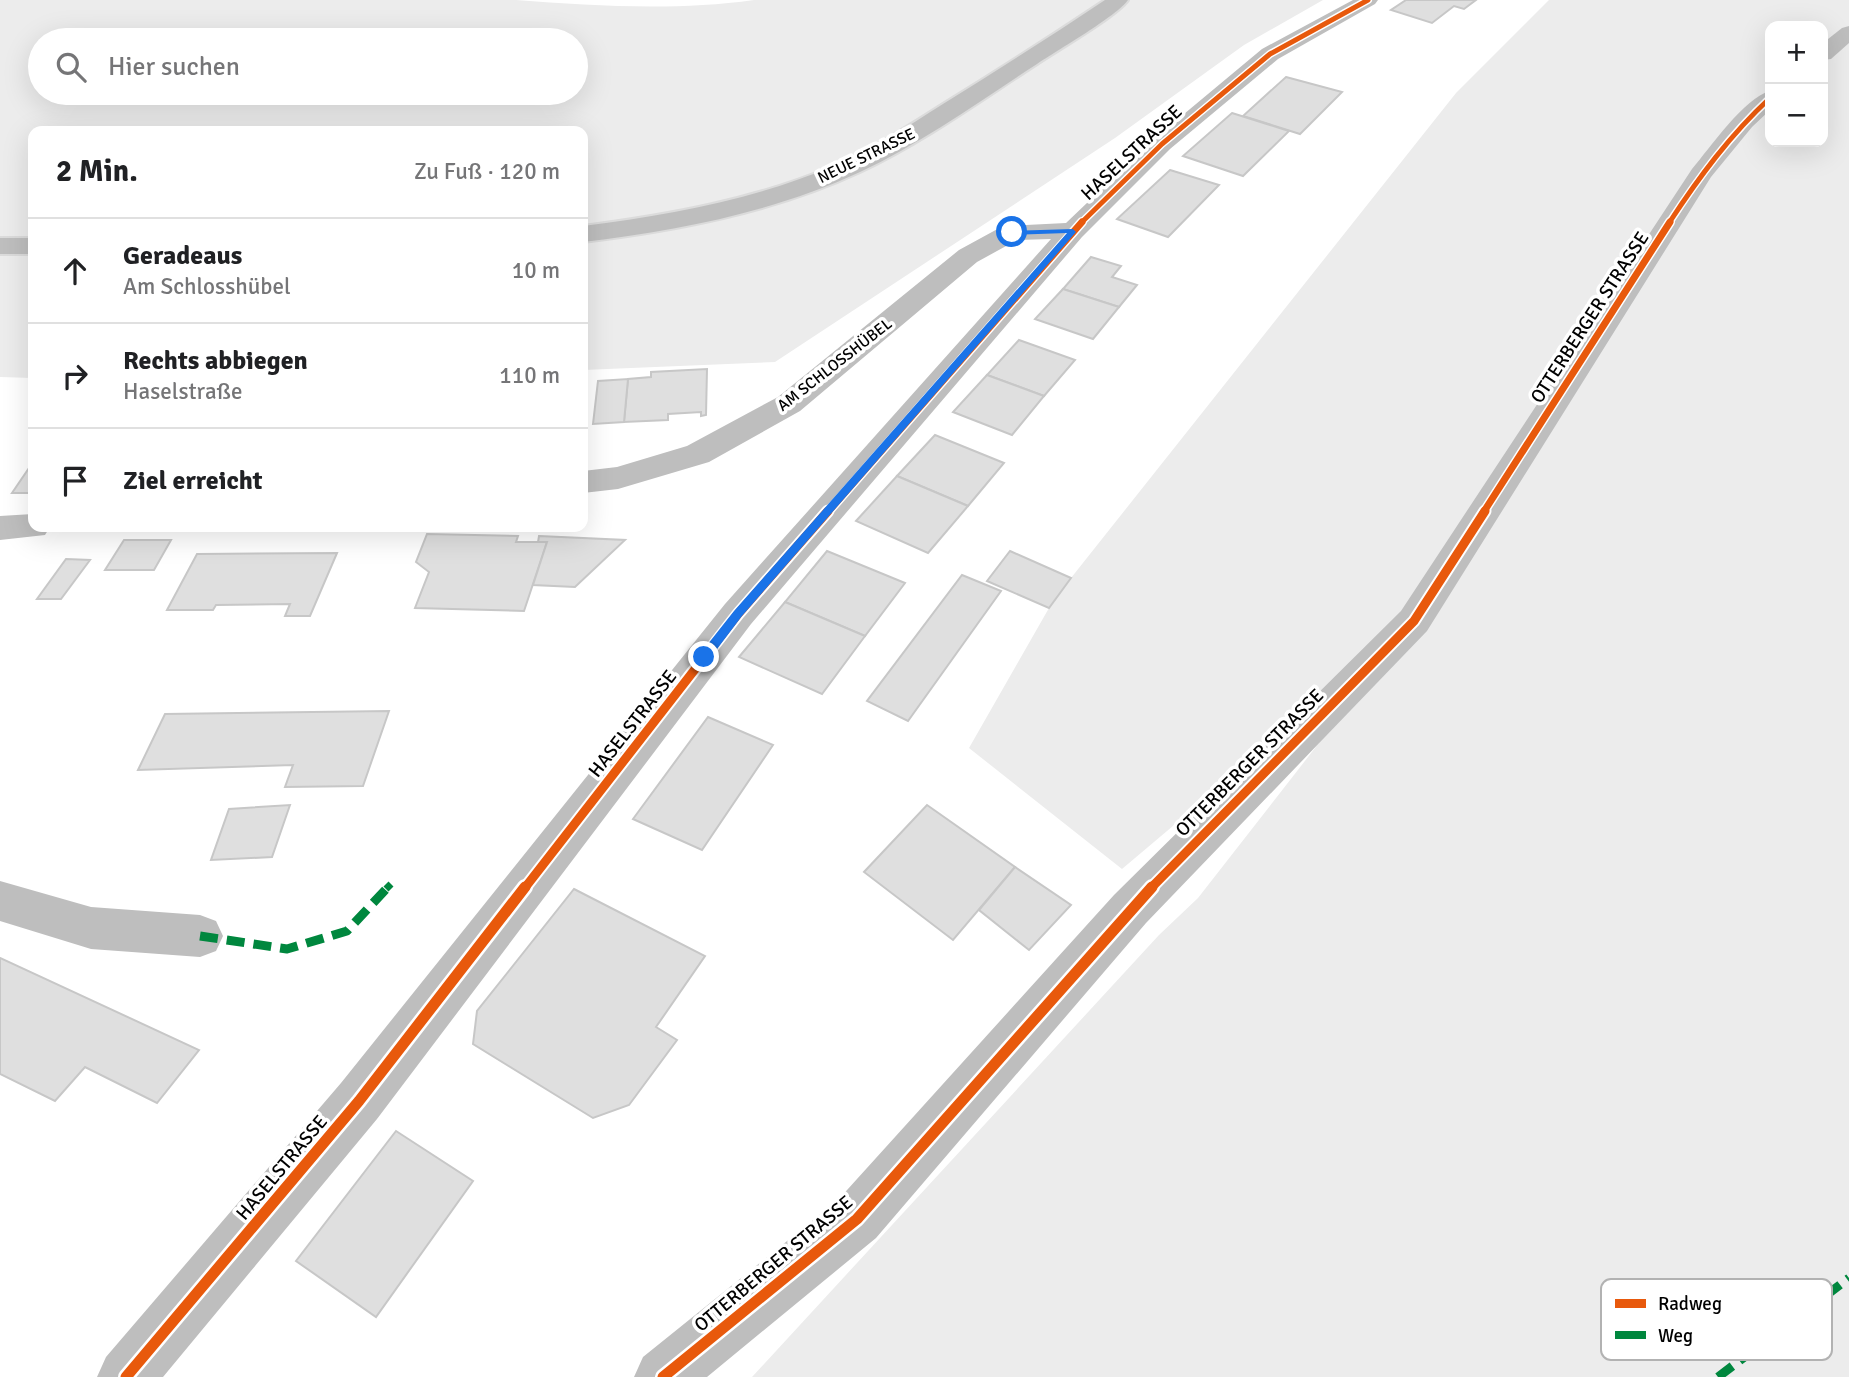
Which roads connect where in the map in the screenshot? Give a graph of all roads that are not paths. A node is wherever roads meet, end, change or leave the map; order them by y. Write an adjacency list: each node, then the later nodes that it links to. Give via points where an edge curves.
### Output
1 (1118, 0): 7 (street, NEUE STRASSE, via 893,146 837,173 700,214)
2 (1368, 0): 6 (street, HASELSTRASSE, via 1270,54 1162,144)
3 (1849, 32): 4 (street)
4 (1828, 50)
5 (1765, 103): 16 (street, OTTERBERGER STRASSE, via 1701,174 1414,621 1130,909 857,1219)
6 (1073, 231): 10 (street, AM SCHLOSSHÜBEL, via 1012,232 968,256 789,404 698,454 618,478); 15 (street, HASELSTRASSE, via 738,614 359,1101)
7 (588, 233)
8 (0, 246): 9 (street)
9 (28, 246)
10 (588, 481)
11 (28, 526): 12 (street)
12 (0, 528)
13 (0, 901): 14 (street, via 91,928)
14 (200, 936)
15 (126, 1377)
16 (663, 1377)

